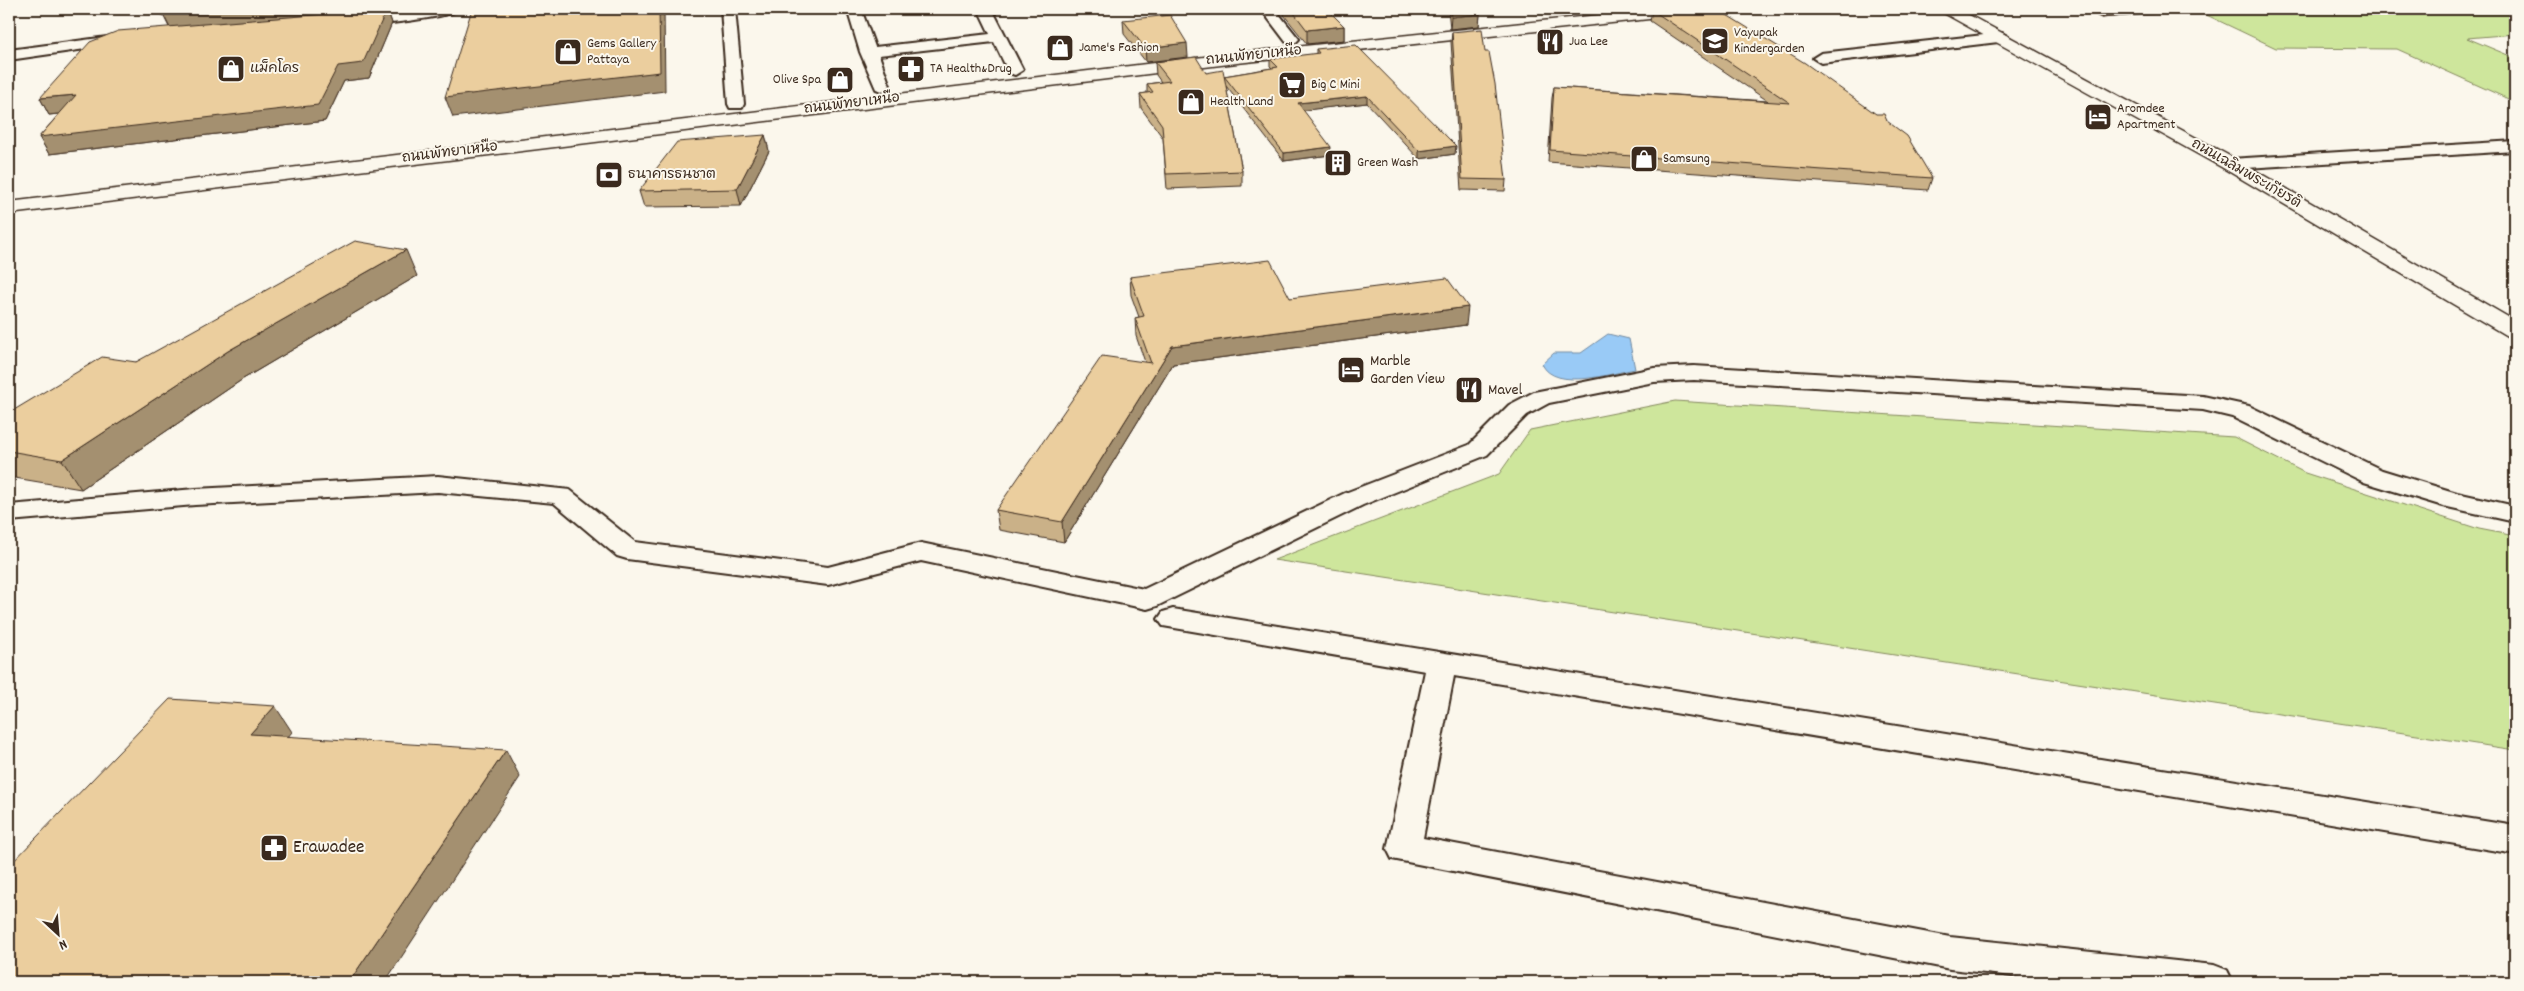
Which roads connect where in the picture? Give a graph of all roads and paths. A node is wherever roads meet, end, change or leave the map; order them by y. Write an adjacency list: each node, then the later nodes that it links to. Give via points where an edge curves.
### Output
1 (453, 9): 9 (street)
2 (728, 9): 19 (street)
3 (854, 9): 14 (street)
4 (985, 9): 10 (street)
5 (1268, 9): 13 (street)
6 (1588, 9): 13 (main road, ถนนพัทยาเหนือ)
7 (1696, 9): 23 (main road, ถนนพัทยาเหนือ, via 1237,58)
8 (1948, 9): 12 (main road, ถนนเฉลิมพระเกียรติ)
9 (342, 22)
10 (1000, 37): 14 (street); 17 (street)
11 (139, 38): 15 (street)
12 (2002, 38): 16 (street); 21 (main road, ถนนเฉลิมพระเกียรติ)
13 (1291, 39): 17 (main road, ถนนพัทยาเหนือ)
14 (868, 52): 18 (street)
15 (9, 55)
16 (1820, 58)
17 (1015, 70): 18 (main road, ถนนพัทยาเหนือ)
18 (882, 86): 19 (main road, ถนนพัทยาเหนือ)
19 (736, 104): 22 (main road, ถนนพัทยาเหนือ)
20 (2515, 146): 21 (street)
21 (2230, 164): 24 (main road, ถนนเฉลิมพระเกียรติ)
22 (122, 177)
23 (9, 208)
24 (2515, 331)
25 (9, 513): 26 (street, via 195,497 438,484 561,496 627,550 828,576 921,552 1147,599 1354,499 1478,450 1518,410 1542,397 1654,374 1694,373 2203,403 2240,411 2373,476 2452,500)
26 (2515, 514)
27 (1173, 619): 28 (street)
28 (1442, 662): 29 (street); 30 (street, via 1404,849 1950,953)
29 (2515, 840)
30 (2214, 982)

